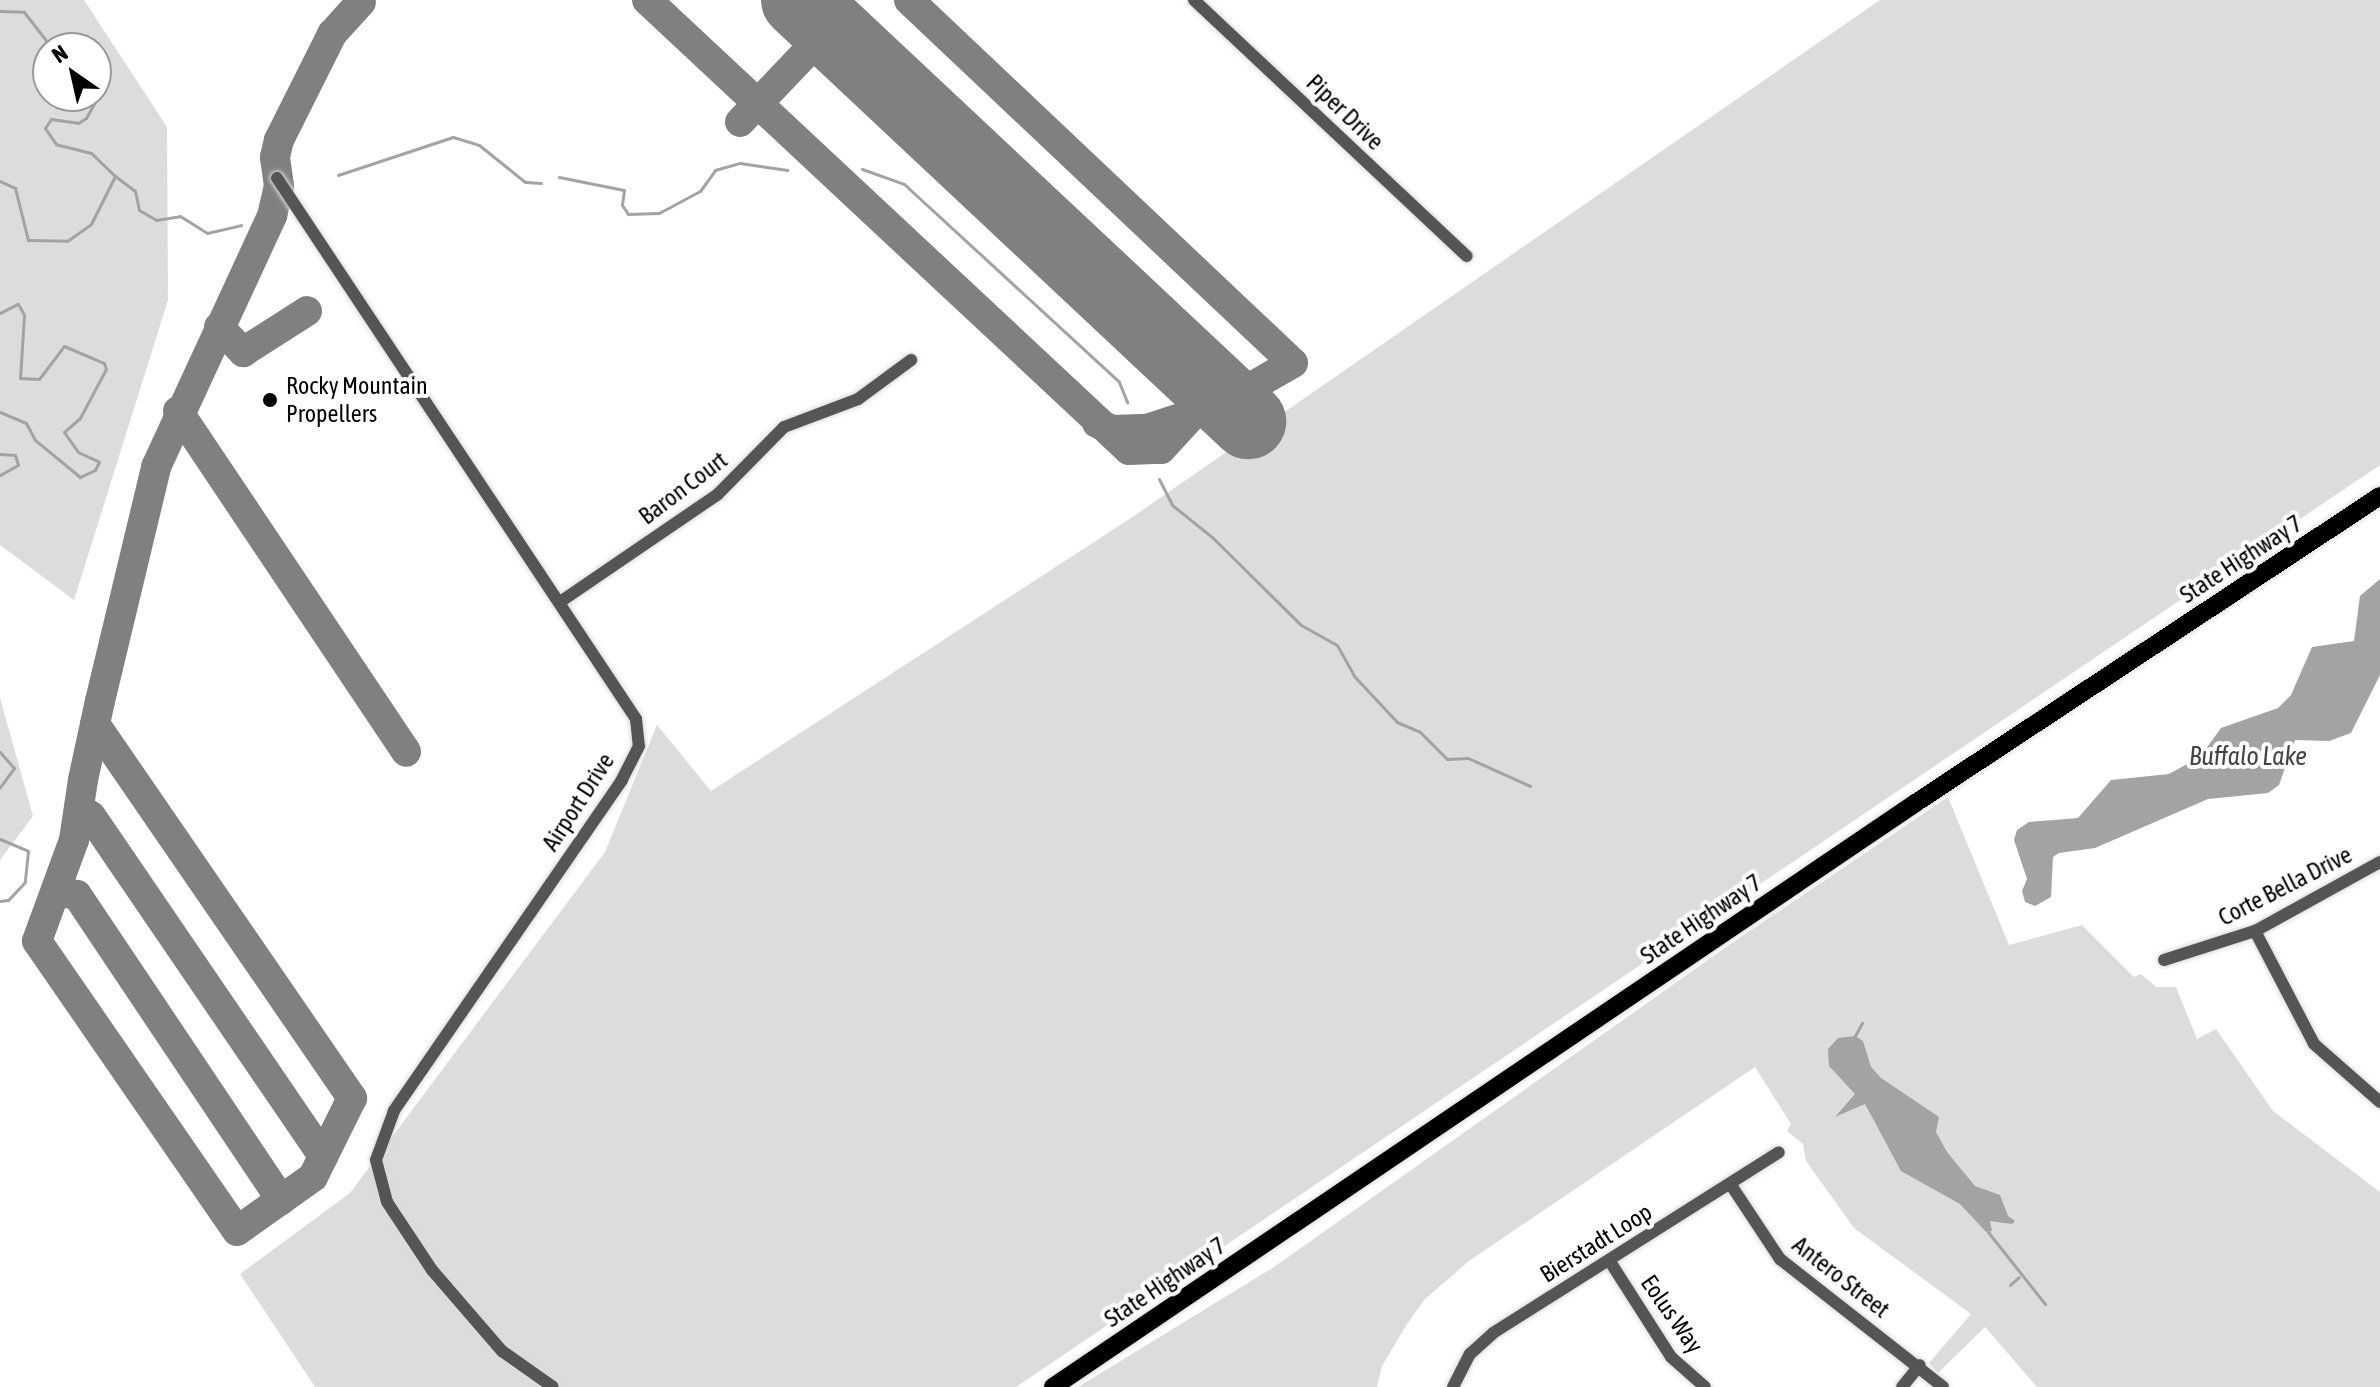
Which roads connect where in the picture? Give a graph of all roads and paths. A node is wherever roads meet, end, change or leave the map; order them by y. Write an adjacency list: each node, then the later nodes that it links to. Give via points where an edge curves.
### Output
1 (1194, 0): 3 (street, Piper Drive)
2 (277, 178): 6 (street, Airport Drive)
3 (1467, 256)
4 (911, 360): 6 (street, Baron Court, via 858,399 784,427 717,495)
5 (2380, 496): 17 (main road, State Highway 7, via 1904,810)
6 (560, 602): 16 (street, Airport Drive, via 634,713 639,746 622,780 394,1111 379,1143 376,1165 392,1212 466,1313 502,1351)
7 (2379, 865): 8 (street, Corte Bella Drive)
8 (2255, 931): 9 (street, Corte Bella Drive); 10 (street, via 2314,1044)
9 (2164, 960)
10 (2380, 1102)
11 (1779, 1152): 12 (street, Bierstadt Loop)
12 (1731, 1185): 13 (street, Bierstadt Loop); 14 (street, Antero Street, via 1780,1259)
13 (1609, 1260): 15 (street, Eolus Way); 18 (street, Bierstadt Loop, via 1493,1333 1470,1354)
14 (1920, 1365): 20 (street); 21 (street, Antero Street)
15 (1686, 1382): 19 (street, Eolus Way)
16 (553, 1387)
17 (1053, 1387)
18 (1453, 1387)
19 (1705, 1387)
20 (1902, 1387)
21 (1943, 1387)

